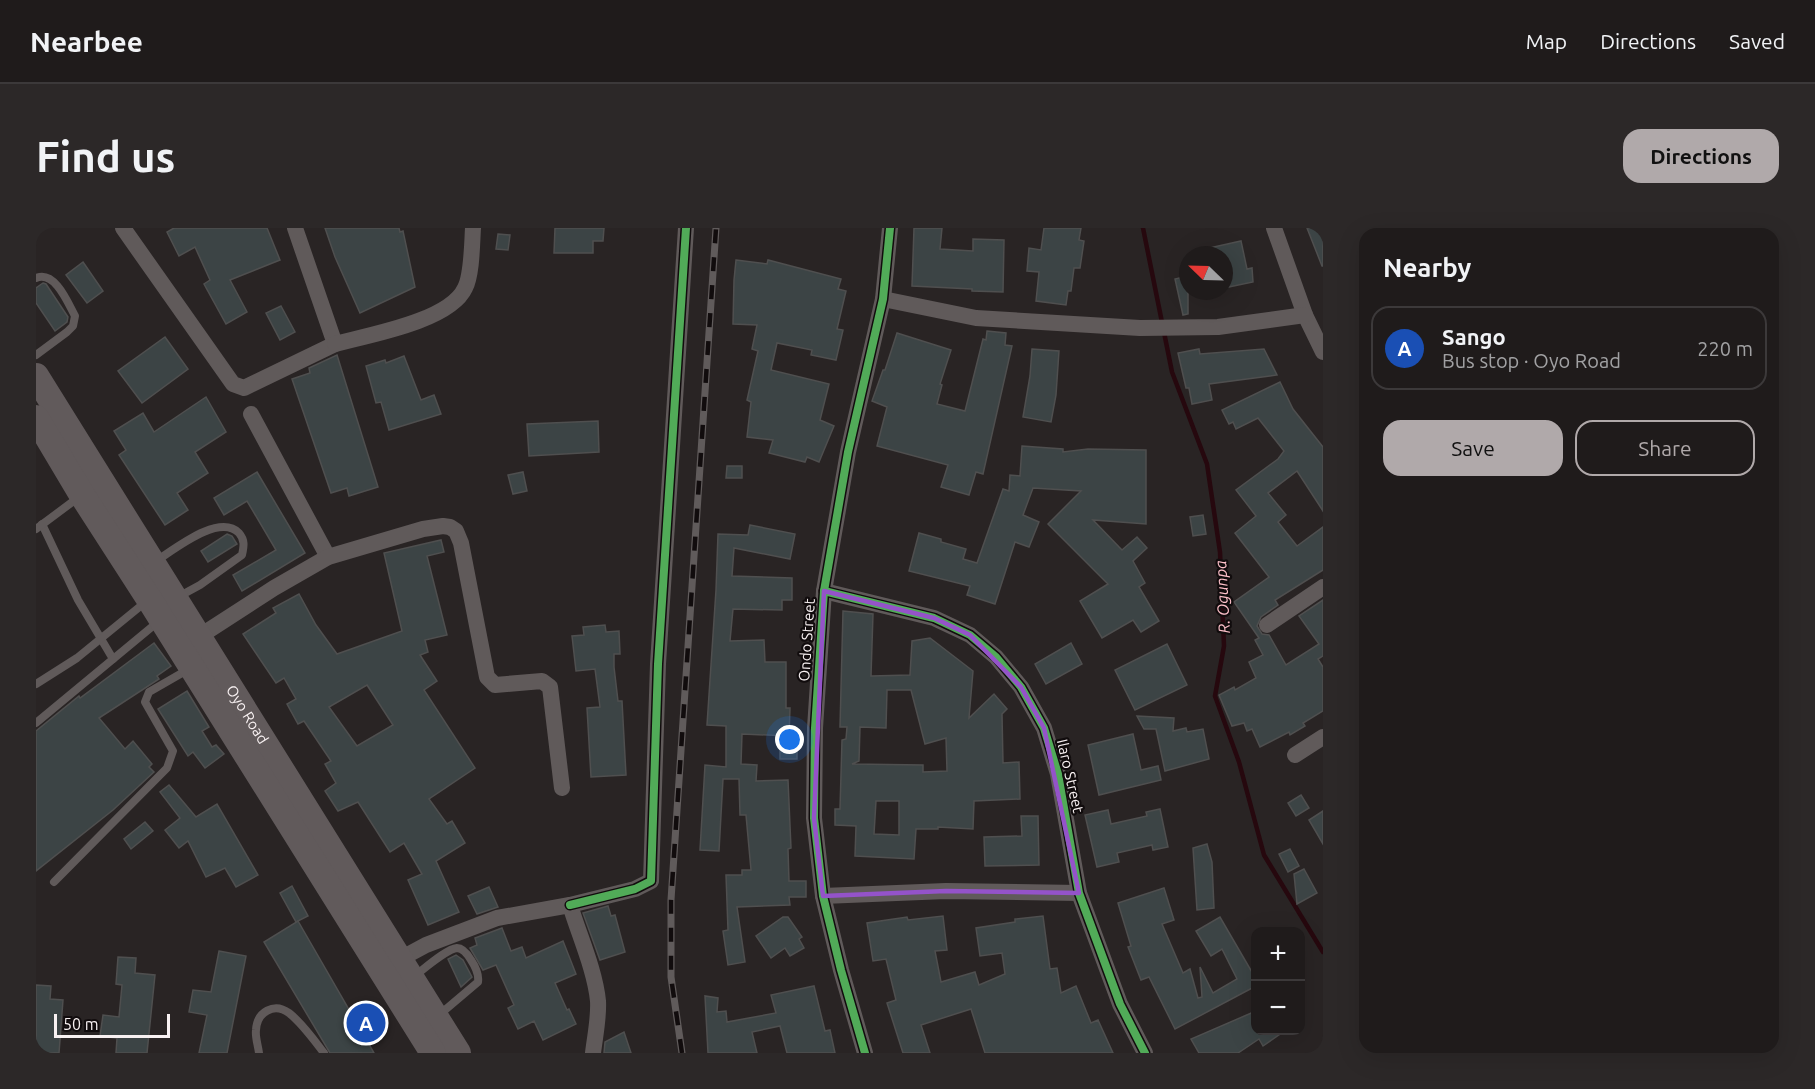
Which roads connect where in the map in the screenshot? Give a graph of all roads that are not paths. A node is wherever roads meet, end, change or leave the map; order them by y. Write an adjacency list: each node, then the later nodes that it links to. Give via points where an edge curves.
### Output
1 (123, 228): 10 (street, via 233,384 244,388)
2 (295, 228): 10 (street)
3 (473, 228): 10 (street, via 465,288 448,307 427,319)
4 (686, 228): 36 (street, via 658,664 651,881 635,889)
5 (890, 228): 8 (street, Ondo Street)
6 (1274, 228): 9 (street)
7 (36, 278): 12 (lane, via 50,279 75,316 67,332)
8 (883, 299): 9 (street, via 976,318 1140,328 1218,327); 21 (street, Ondo Street, via 848,452)
9 (1305, 315): 11 (street)
10 (335, 344)
11 (1323, 352)
12 (36, 355)
13 (36, 376): 19 (main road, Oyo Road)
14 (251, 414): 18 (street)
15 (36, 417): 16 (main road, Oyo Road)
16 (82, 495): 17 (lane); 22 (main road, Oyo Road)
17 (39, 527): 25 (lane)
18 (328, 557): 24 (street); 32 (street, via 423,529 443,526 456,531 487,676 495,685 542,681 550,687)
19 (153, 562): 22 (main road, Oyo Road); 22 (lane, via 212,527 226,526 242,537 242,555 200,585)
20 (1323, 587): 23 (street)
21 (824, 591): 34 (street, Ilaro Street, via 934,618 970,635 996,657 1021,687 1044,728 1058,774); 35 (street, Ondo Street, via 814,818)
22 (160, 606): 24 (main road, Oyo Road); 25 (lane); 26 (lane); 27 (main road, Oyo Road)
23 (1267, 625)
24 (200, 636): 37 (main road, Oyo Road)
25 (100, 639): 26 (lane); 28 (lane)
26 (113, 659): 29 (lane)
27 (192, 667): 33 (lane, via 149,692 145,702 173,751 167,768); 41 (main road, Oyo Road)
28 (36, 684)
29 (36, 723)
30 (1323, 737): 31 (street)
31 (1295, 755)
32 (562, 788)
33 (54, 882)
34 (1079, 893): 35 (street, via 946,891); 45 (street, Ilaro Street, via 1120,1004)
35 (823, 896): 44 (street, Ondo Street)
36 (570, 905): 37 (street, via 497,918 426,945); 43 (street, via 597,999)
37 (406, 968): 38 (main road, Oyo Road); 38 (lane, via 456,948 471,960 478,982)
38 (436, 1017): 42 (main road, Oyo Road)
39 (260, 1053): 40 (lane, via 256,1024 268,1009 278,1008 289,1013)
40 (324, 1053)
41 (433, 1053)
42 (458, 1053)
43 (593, 1053)
44 (866, 1053)
45 (1145, 1053)

